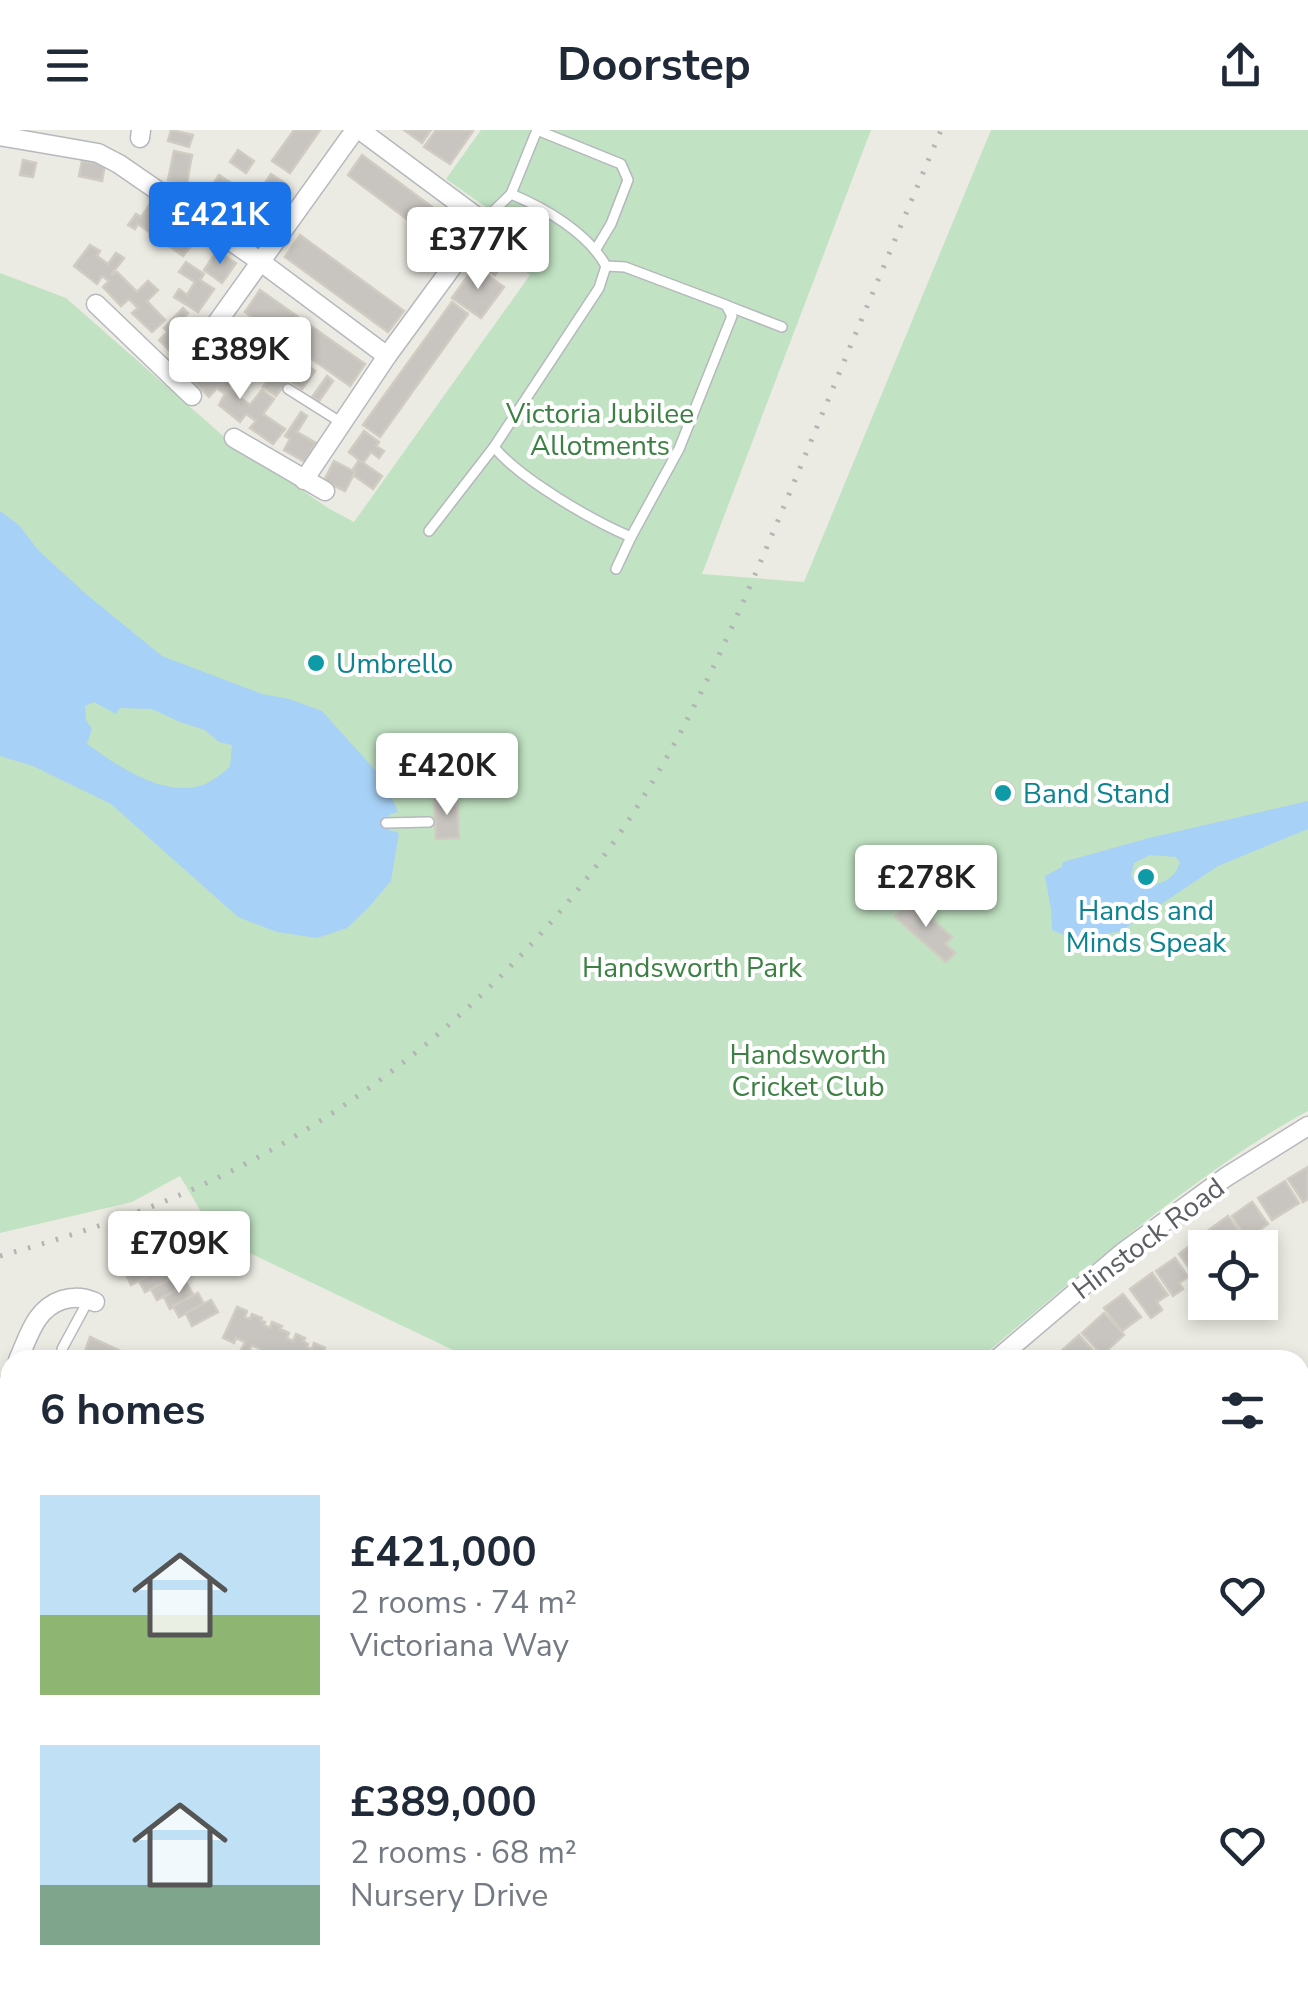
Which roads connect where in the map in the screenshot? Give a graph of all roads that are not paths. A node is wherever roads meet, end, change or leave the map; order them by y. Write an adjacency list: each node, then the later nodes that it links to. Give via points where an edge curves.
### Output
1 (357, 130): 5 (street); 7 (street)
2 (537, 130): 4 (lane); 6 (lane, via 621,164 628,180)
3 (0, 136): 7 (street, via 98,152)
4 (511, 194): 5 (lane); 6 (lane, via 541,207)
5 (479, 225): 13 (street)
6 (596, 249): 8 (lane)
7 (260, 262): 12 (street); 13 (street)
8 (606, 266): 10 (lane); 20 (lane)
9 (96, 304): 15 (street)
10 (726, 306): 11 (lane); 24 (lane, via 732,316 679,449)
11 (782, 327)
12 (210, 333): 14 (lane); 15 (street)
13 (386, 356): 18 (street)
14 (267, 374)
15 (174, 378): 17 (street)
16 (288, 389): 18 (lane)
17 (192, 396)
18 (342, 424): 21 (street)
19 (234, 438): 21 (street)
20 (494, 447): 23 (lane); 24 (lane, via 560,498)
21 (304, 480): 22 (street)
22 (325, 492)
23 (429, 530)
24 (631, 537): 25 (lane)
25 (616, 569)
26 (429, 822): 27 (lane)
27 (386, 823)
28 (1308, 1126): 32 (street, Hinstock Road, via 1122,1253)
29 (92, 1301): 30 (lane); 31 (street, via 68,1298 48,1306)
30 (62, 1349)
31 (25, 1350)
32 (1008, 1350)

